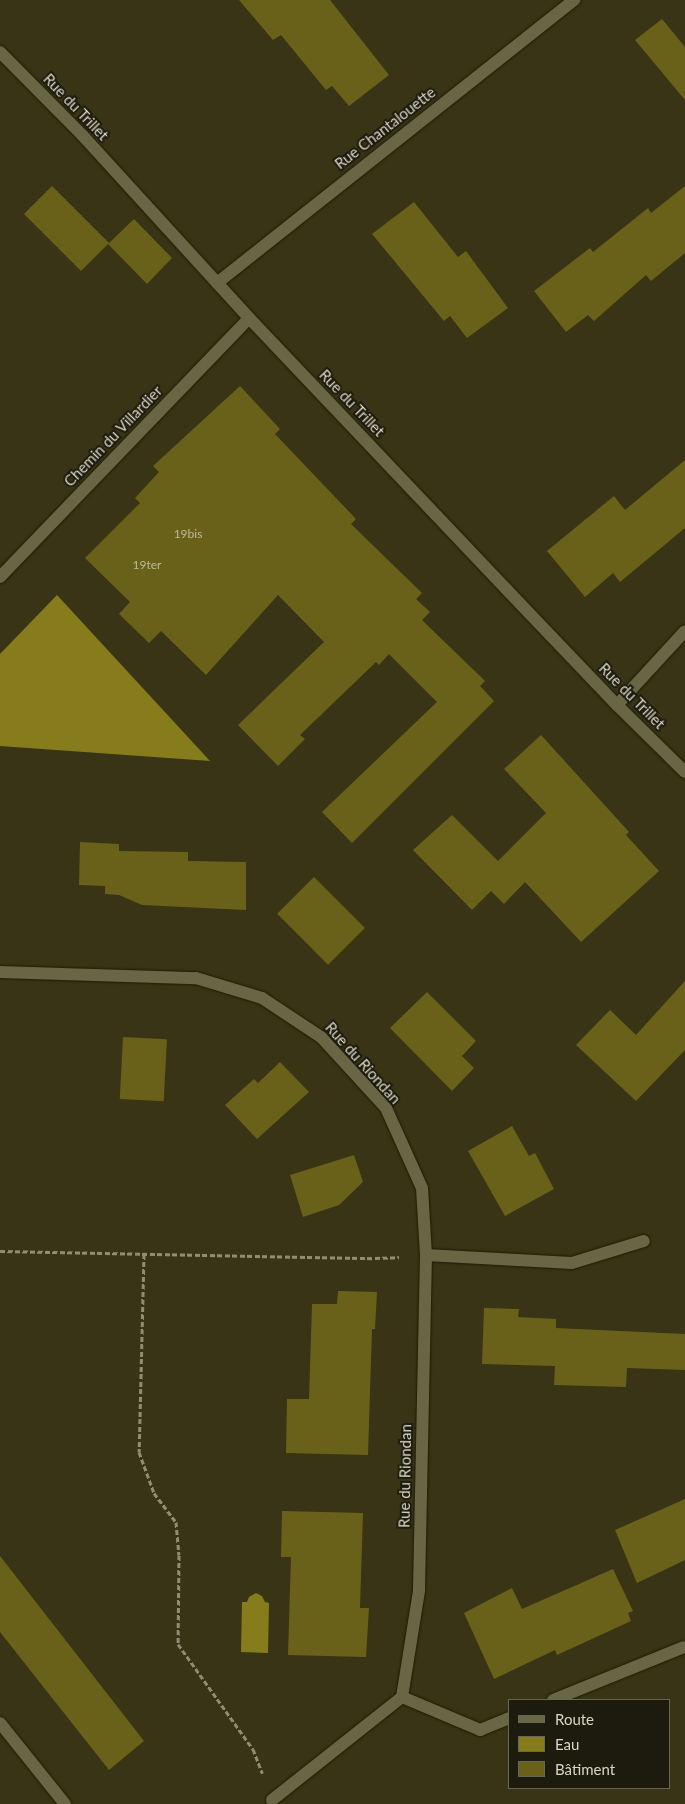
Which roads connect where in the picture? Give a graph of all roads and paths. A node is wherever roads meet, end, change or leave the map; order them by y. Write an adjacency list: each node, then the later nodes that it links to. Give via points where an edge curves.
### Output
1 (574, 0): 3 (street, Rue Chantalouette)
2 (0, 52): 3 (street, Rue du Trillet, via 83,136)
3 (216, 283): 4 (street, Rue du Trillet)
4 (249, 318): 5 (street, Chemin du Villardier); 7 (street, Rue du Trillet)
5 (0, 577)
6 (685, 631): 7 (street)
7 (617, 705): 8 (street, Rue du Trillet)
8 (685, 772)
9 (0, 972): 13 (street, Rue du Riondan, via 196,978 262,998 321,1037 386,1108 422,1188)
10 (644, 1241): 13 (street, via 572,1263)
11 (0, 1251): 12 (path)
12 (144, 1254): 13 (path, via 375,1258); 19 (path, via 139,1452 154,1492 176,1522 178,1644 253,1750)
13 (426, 1254): 15 (street, Rue du Riondan, via 419,1591)
14 (684, 1647): 16 (street)
15 (402, 1697): 17 (street, via 480,1730); 19 (street)
16 (555, 1699)
17 (508, 1718)
18 (0, 1723): 20 (street)
19 (271, 1803)
20 (65, 1804)

